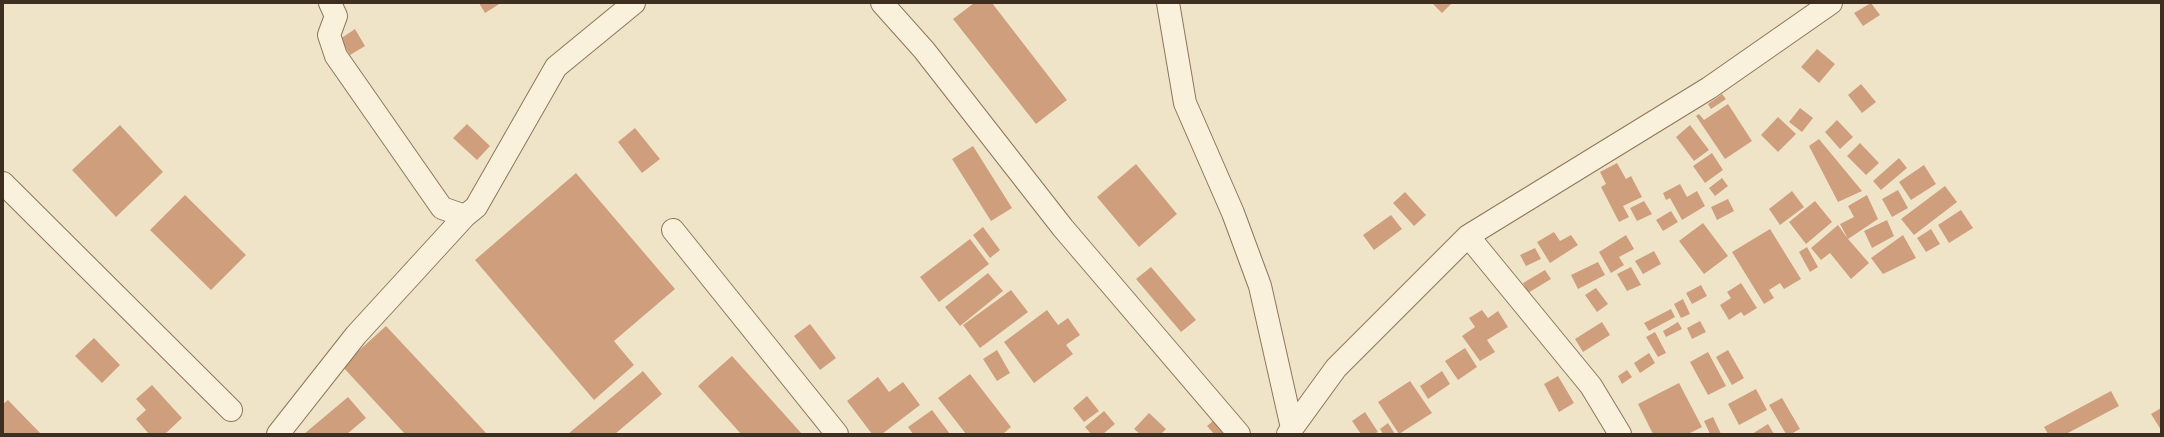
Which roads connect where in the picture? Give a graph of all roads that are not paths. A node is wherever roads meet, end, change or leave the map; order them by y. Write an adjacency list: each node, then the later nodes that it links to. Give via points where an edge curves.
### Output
1 (330, 3): 7 (street, via 336,16 329,34 336,56 442,208)
2 (634, 3): 7 (street, via 556,67 476,208)
3 (882, 3): 14 (street, via 924,50 1063,228)
4 (1168, 3): 11 (street, via 1185,103 1233,213 1260,286)
5 (1831, 3): 9 (street, via 1709,88)
6 (3, 184): 10 (street)
7 (464, 216): 12 (street, via 356,334)
8 (672, 230): 13 (street)
9 (1468, 236): 11 (street, via 1336,368); 15 (street, via 1591,386)
10 (231, 410)
11 (1290, 431)
12 (278, 434)
13 (837, 434)
14 (1239, 434)
15 (1620, 434)

